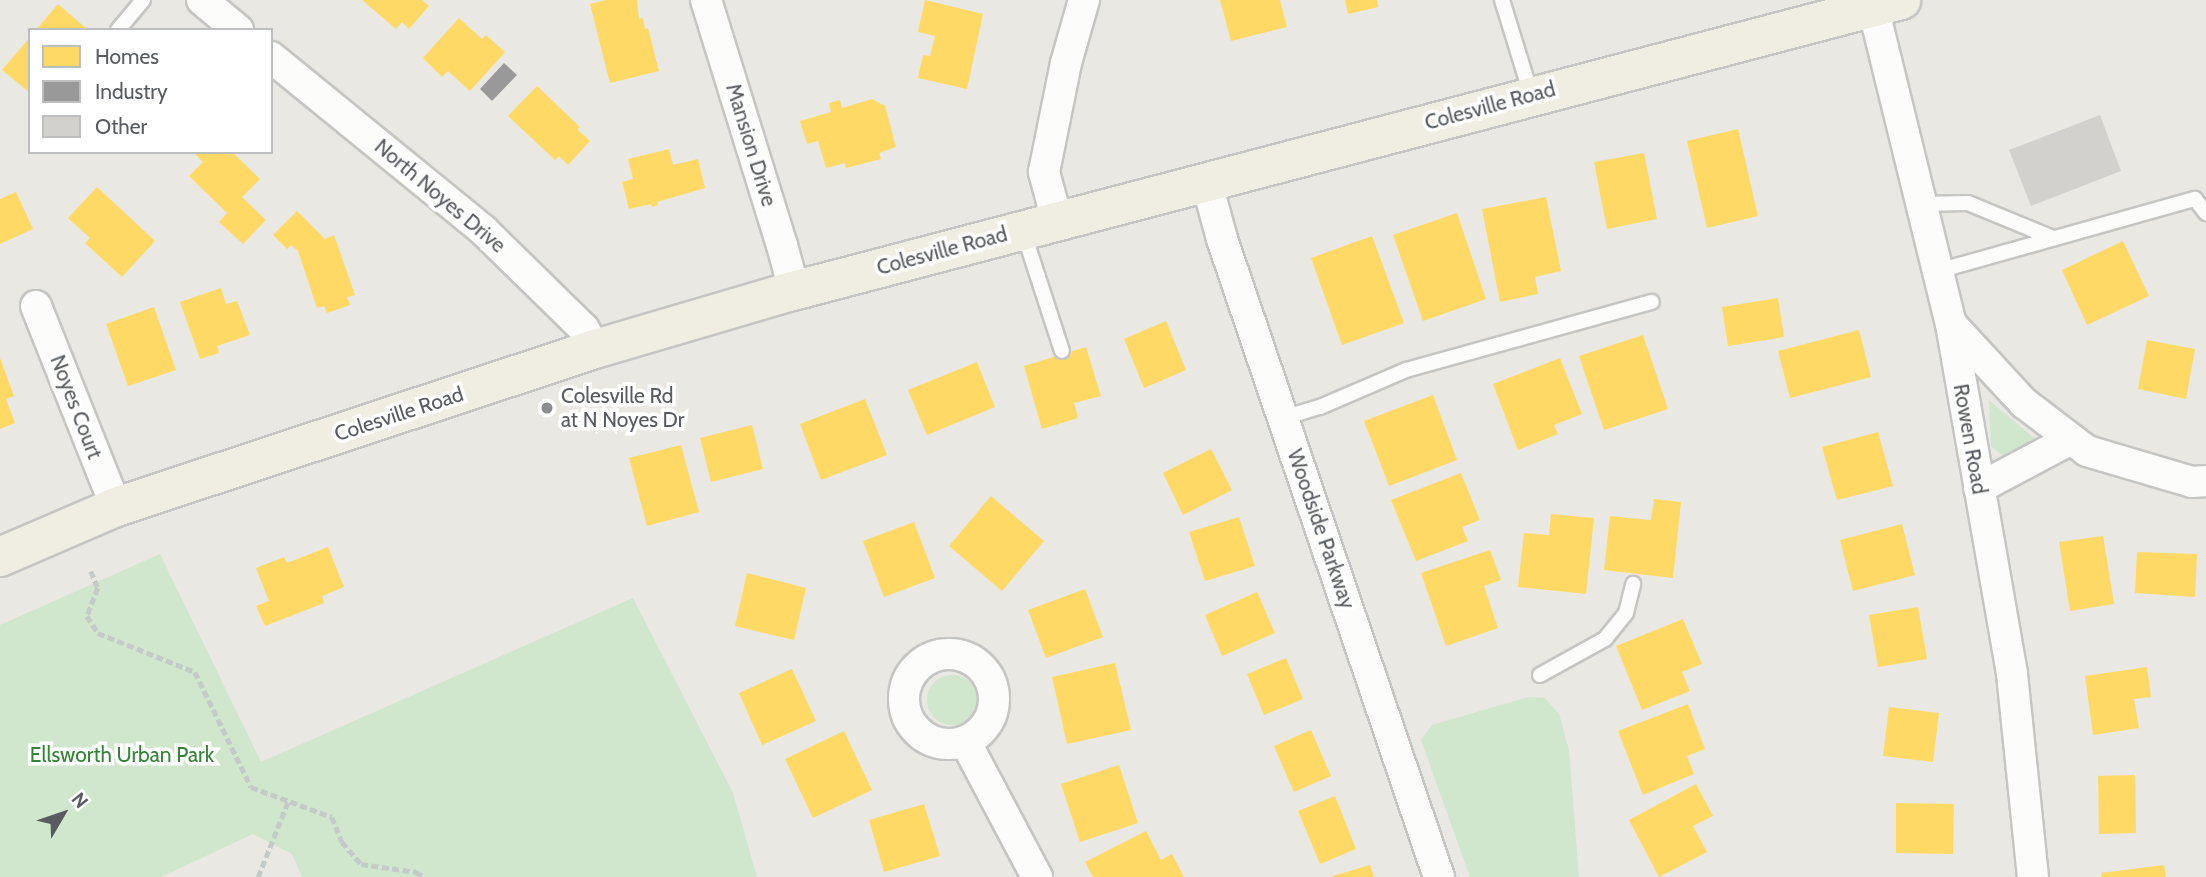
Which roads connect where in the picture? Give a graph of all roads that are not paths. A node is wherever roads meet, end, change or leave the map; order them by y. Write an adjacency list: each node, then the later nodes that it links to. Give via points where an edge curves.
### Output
1 (143, 0): 7 (lane)
2 (202, 0): 8 (street)
3 (706, 0): 17 (street, Mansion Drive, via 782,245)
4 (1084, 0): 14 (street, via 1044,172)
5 (1502, 0): 10 (lane)
6 (1887, 4): 10 (highway, Colesville Road); 12 (street, Rowen Road)
7 (120, 28)
8 (237, 28)
9 (273, 59): 21 (street, North Noyes Drive, via 483,230 584,328)
10 (1532, 96): 11 (highway, Colesville Road)
11 (1206, 180): 14 (highway, Colesville Road); 23 (street, Woodside Parkway)
12 (1922, 204): 15 (lane, via 1968,203); 16 (street, Rowen Road)
13 (2206, 213): 15 (lane, via 2195,199)
14 (1040, 225): 17 (highway, Colesville Road); 22 (lane)
15 (2053, 238): 16 (lane)
16 (1938, 271): 20 (street, Rowen Road)
17 (789, 292): 21 (highway, Colesville Road)
18 (1652, 302): 23 (lane, via 1406,370)
19 (36, 306): 27 (street, Noyes Court)
20 (1951, 324): 24 (street, via 2024,403); 26 (street, Rowen Road)
21 (595, 349): 27 (highway, Colesville Road)
22 (1062, 351)
23 (1283, 418): 33 (street, Woodside Parkway)
24 (2071, 439): 25 (street, via 2087,451 2192,482); 26 (street)
25 (2206, 481)
26 (1979, 488): 34 (street, Rowen Road, via 2012,674)
27 (116, 507): 28 (highway, Colesville Road)
28 (0, 557)
29 (1633, 584): 30 (lane, via 1626,613 1605,639)
30 (1540, 675)
31 (965, 741): 32 (street)
32 (1037, 877)
33 (1440, 877)
34 (2033, 877)

